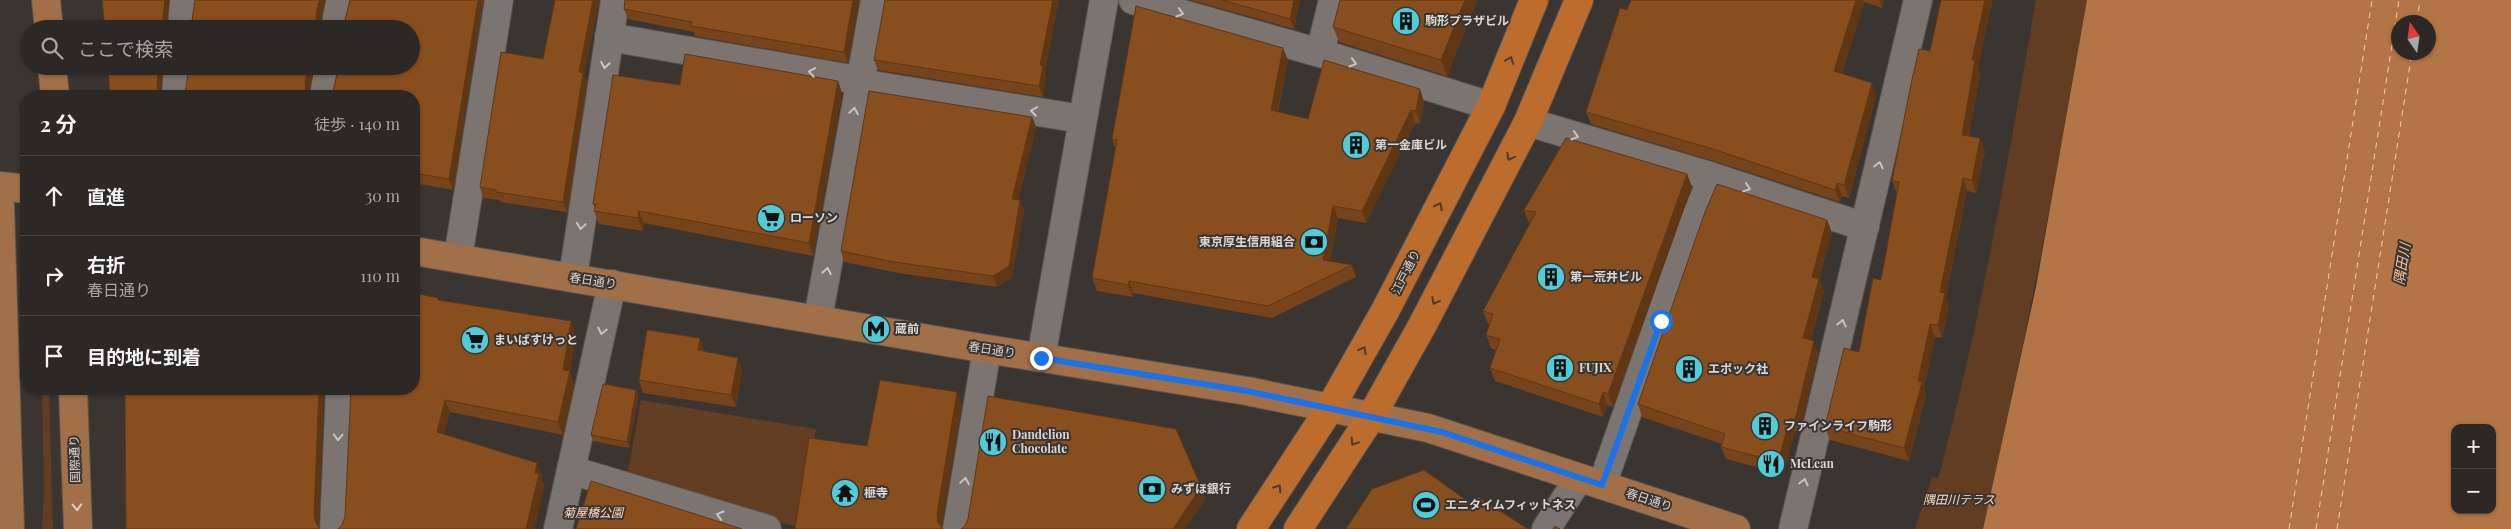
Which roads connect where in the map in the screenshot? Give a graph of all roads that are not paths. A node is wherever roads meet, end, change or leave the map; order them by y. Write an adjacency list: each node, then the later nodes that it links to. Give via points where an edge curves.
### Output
1 (46, 0): 13 (main road)
2 (184, 0): 14 (street)
3 (340, 0): 15 (street)
4 (500, 0): 34 (street)
5 (615, 0): 16 (street)
6 (875, 0): 21 (street)
7 (1104, 0): 26 (street)
8 (1133, 0): 17 (street, one-way to 17)
9 (1333, 0): 17 (street)
10 (1534, 0): 25 (highway, 江戸通り, one-way to 10)
11 (1579, 0): 27 (highway)
12 (1918, 0): 32 (street, one-way to 12)
13 (48, 20)
14 (183, 20)
15 (337, 20)
16 (609, 37): 21 (street, one-way to 16); 35 (street, one-way to 35)
17 (1320, 53): 25 (street, one-way to 25)
18 (53, 75): 22 (main road)
19 (177, 75): 23 (street)
20 (328, 75): 24 (street)
21 (859, 83): 26 (street, one-way to 21); 37 (street, one-way to 21)
22 (54, 90)
23 (176, 90)
24 (325, 90)
25 (1491, 106): 42 (highway, 江戸通り, one-way to 25, via 1385,311)
26 (1082, 119): 39 (street)
27 (1528, 122): 28 (street, one-way to 28); 43 (highway, one-way to 43)
28 (1712, 177): 32 (street, one-way to 32); 45 (street)
29 (0, 186): 30 (main road)
30 (20, 188)
31 (0, 206): 46 (main road)
32 (1865, 227): 56 (street, one-way to 32)
33 (420, 252): 34 (main road, 春日通り)
34 (458, 258): 35 (main road, 春日通り)
35 (573, 277): 36 (main road, 春日通り)
36 (612, 284): 37 (main road, 春日通り); 44 (street, one-way to 44)
37 (818, 319): 38 (main road, 春日通り)
38 (987, 349): 39 (main road, 春日通り); 51 (street, one-way to 38)
39 (1041, 358): 42 (main road, 春日通り, via 1247,391)
40 (72, 395): 47 (main road, 国際通り, one-way to 47)
41 (340, 395): 48 (street, one-way to 48)
42 (1330, 408): 43 (main road, 春日通り); 52 (highway, 江戸通り, one-way to 42)
43 (1371, 417): 45 (main road, 春日通り, via 1442,432); 53 (highway, one-way to 53)
44 (571, 470): 49 (street); 50 (street, one-way to 44)
45 (1591, 482): 54 (street); 55 (main road, 春日通り)
46 (10, 529)
47 (78, 529)
48 (334, 529)
49 (558, 529)
50 (767, 529)
51 (957, 529)
52 (1251, 529)
53 (1298, 529)
54 (1546, 529)
55 (1736, 529)
56 (1793, 529)

